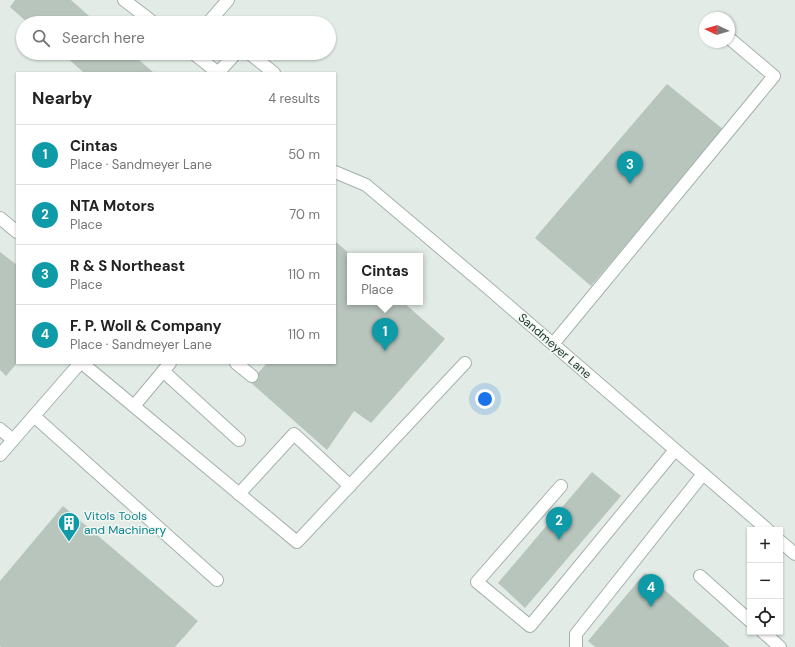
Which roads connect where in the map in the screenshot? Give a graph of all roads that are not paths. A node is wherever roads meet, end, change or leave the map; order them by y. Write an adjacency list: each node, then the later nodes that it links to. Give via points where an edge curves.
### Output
1 (124, 0): 3 (street)
2 (228, 0): 4 (street)
3 (145, 16)
4 (214, 16)
5 (735, 43): 15 (street, via 774,76)
6 (202, 60): 9 (street)
7 (230, 60): 10 (street)
8 (258, 60): 11 (street)
9 (217, 72)
10 (219, 72)
11 (273, 72)
12 (336, 172): 15 (street, Sandmeyer Lane, via 366,185)
13 (0, 218): 14 (street)
14 (16, 231)
15 (553, 344): 27 (street, Sandmeyer Lane)
16 (465, 363): 30 (street)
17 (80, 364): 23 (street)
18 (82, 364): 22 (street)
19 (237, 364): 21 (street)
20 (167, 367): 22 (street); 26 (street)
21 (252, 376)
22 (134, 406): 32 (street)
23 (34, 416): 25 (street); 37 (street)
24 (0, 429): 25 (street)
25 (13, 440): 28 (street)
26 (239, 440)
27 (675, 450): 29 (street, Sandmeyer Lane); 31 (street, via 530,626 477,582)
28 (0, 455)
29 (704, 474): 33 (street, Sandmeyer Lane); 40 (street, via 576,634)
30 (350, 486): 32 (street, via 297,542); 32 (street, via 294,434)
31 (561, 486)
32 (239, 494)
33 (765, 527)
34 (783, 544): 35 (street)
35 (795, 554)
36 (700, 576): 38 (street)
37 (217, 580)
38 (747, 617)
39 (766, 635): 41 (street)
40 (576, 647)
41 (780, 647)

